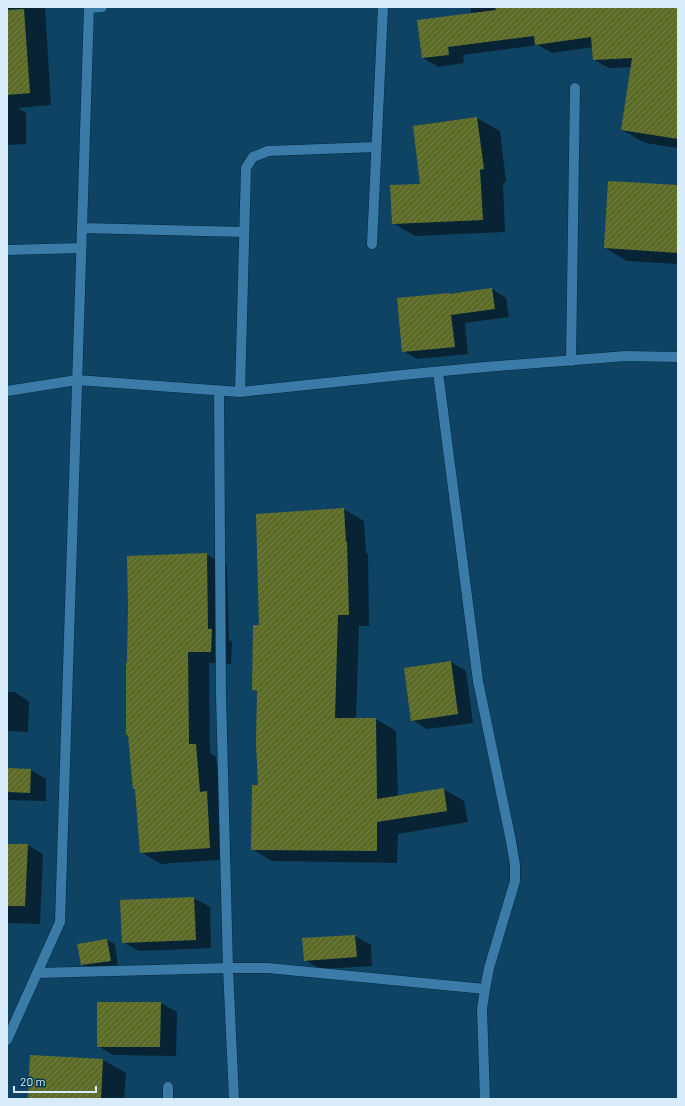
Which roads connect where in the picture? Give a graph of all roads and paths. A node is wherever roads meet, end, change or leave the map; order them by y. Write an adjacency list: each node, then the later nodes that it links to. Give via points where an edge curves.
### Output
1 (102, 7): 3 (street)
2 (383, 7): 5 (street)
3 (89, 8): 6 (street)
4 (575, 88): 12 (street)
5 (376, 147): 7 (street, via 268,151 252,158 246,168); 8 (street)
6 (82, 228): 7 (street); 9 (street)
7 (244, 232): 17 (street)
8 (372, 244)
9 (81, 248): 10 (street); 14 (street)
10 (7, 250)
11 (678, 357): 12 (street, via 626,356)
12 (571, 361): 13 (street)
13 (438, 372): 17 (street); 20 (street, via 478,681 515,865 515,881)
14 (77, 380): 15 (street); 16 (street); 19 (street, via 60,922)
15 (7, 391)
16 (219, 391): 17 (street); 18 (street, via 221,695)
17 (240, 392)
18 (228, 968): 19 (street); 20 (street, via 268,968); 24 (street)
19 (37, 974): 21 (street)
20 (485, 990): 25 (street, via 482,1009)
21 (7, 1040)
22 (168, 1087): 23 (street)
23 (168, 1099)
24 (234, 1099)
25 (485, 1099)

